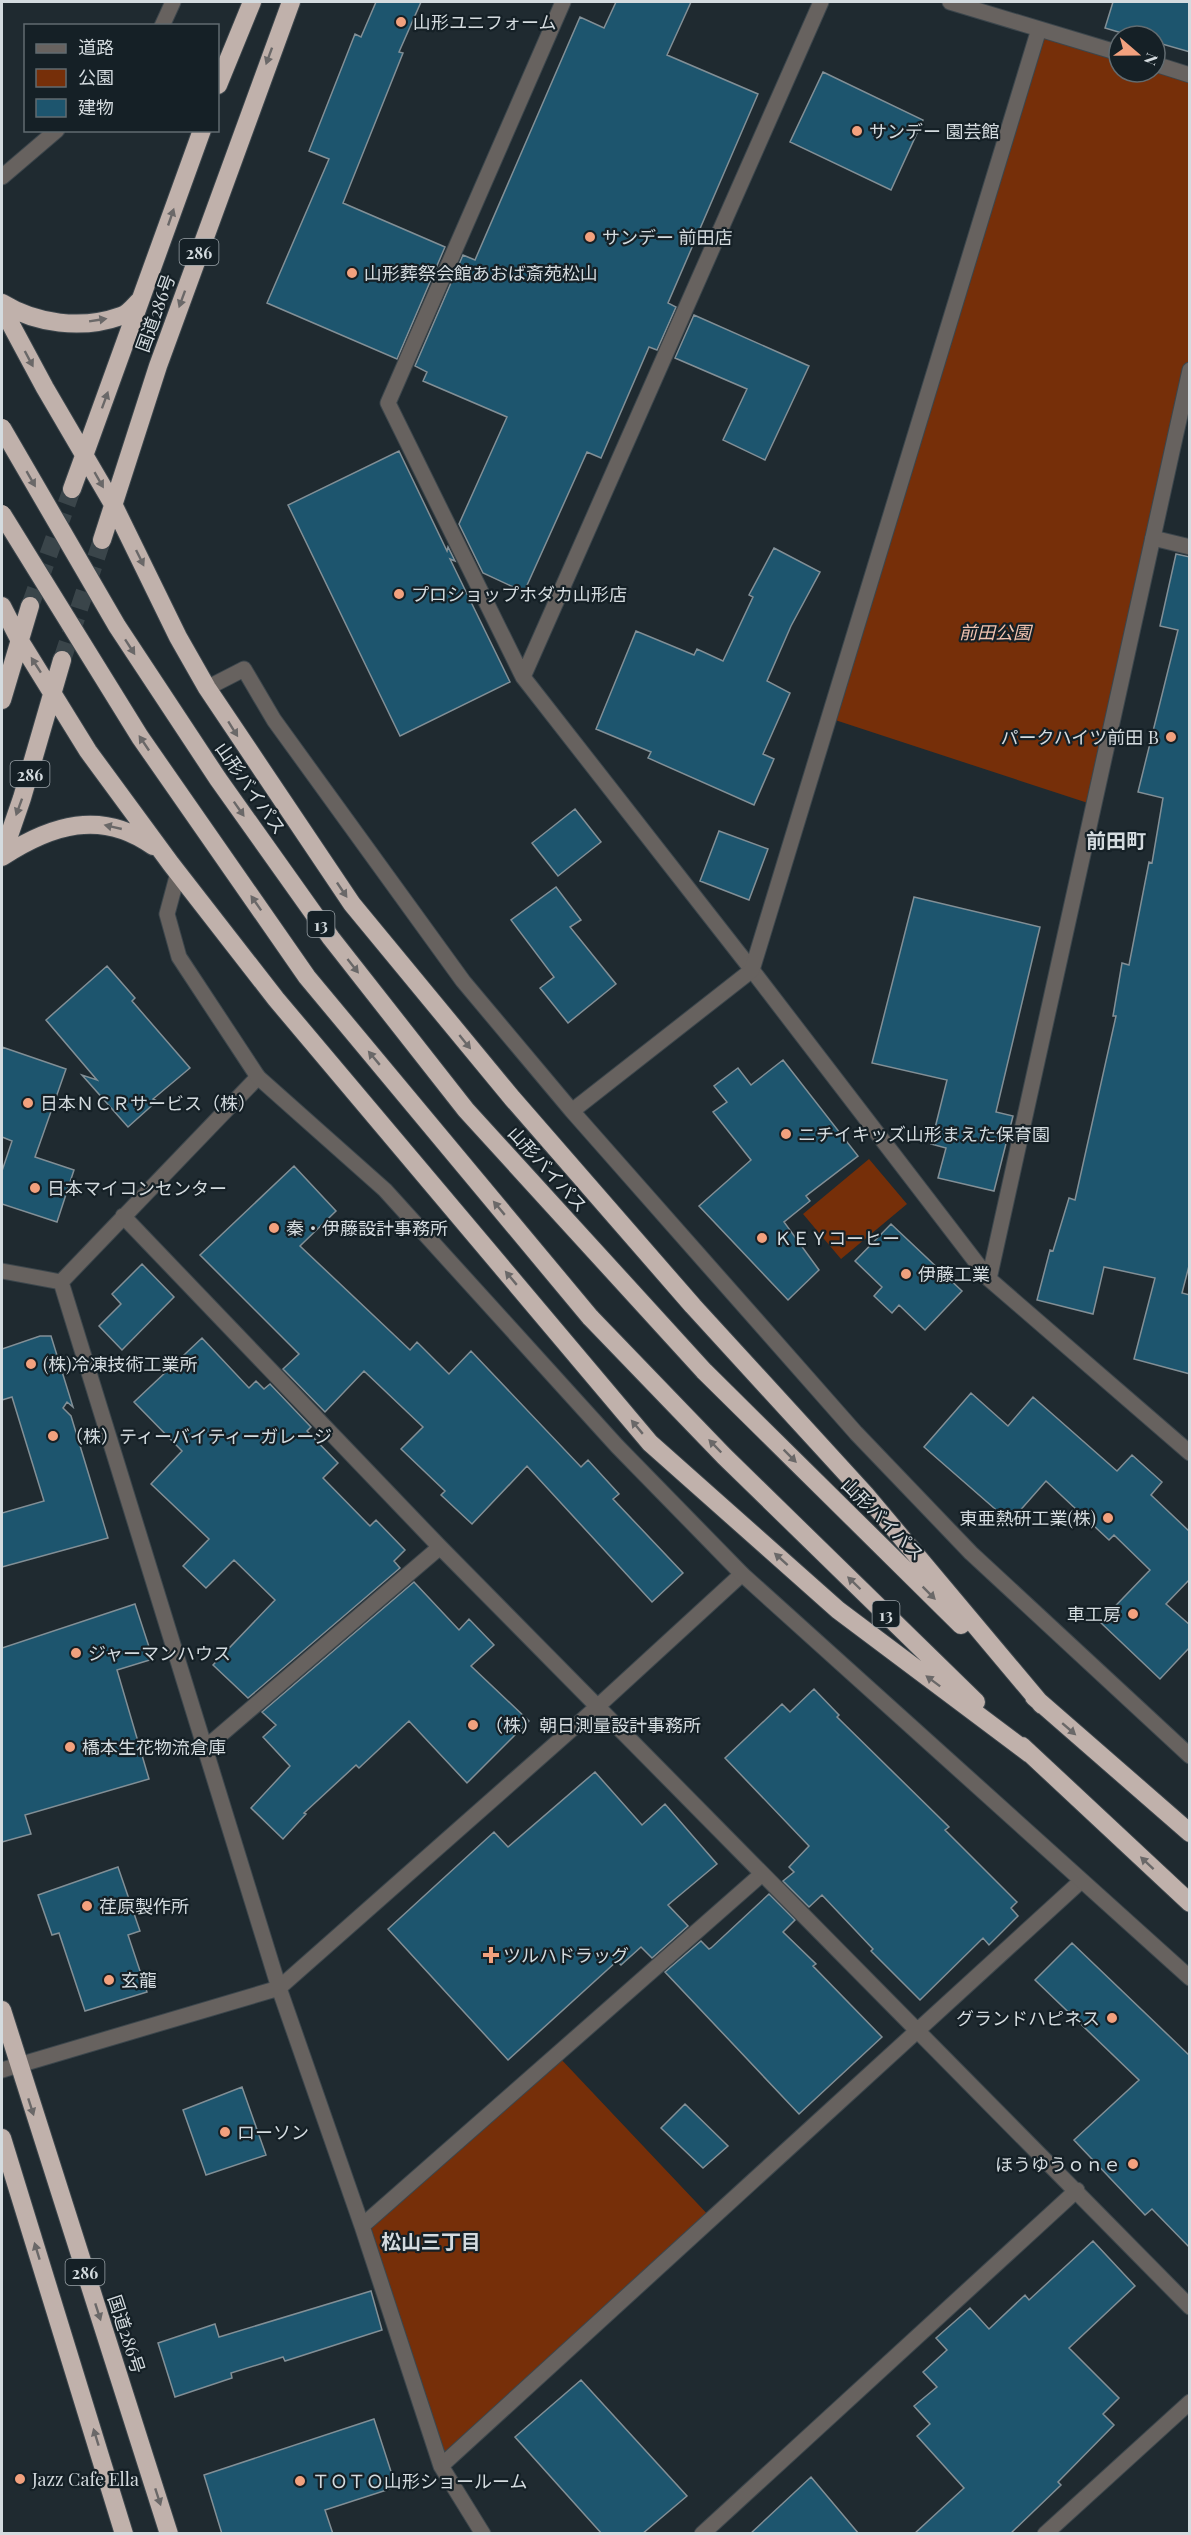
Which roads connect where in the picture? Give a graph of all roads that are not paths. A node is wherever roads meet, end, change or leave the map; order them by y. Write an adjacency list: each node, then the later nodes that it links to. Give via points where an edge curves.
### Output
1 (173, 2): 7 (street)
2 (252, 2): 12 (highway)
3 (291, 2): 22 (highway, 国道286号 / 286, one-way to 22, via 158,366)
4 (563, 2): 31 (street, via 388,403)
5 (821, 2): 31 (street)
6 (950, 2): 8 (street)
7 (163, 24)
8 (1039, 29): 9 (street); 38 (street)
9 (1107, 49)
10 (1167, 68): 11 (street)
11 (1190, 75)
12 (219, 83)
13 (55, 132): 15 (street)
14 (201, 132): 16 (highway, 国道286号 / 286, one-way to 14)
15 (2, 177)
16 (143, 297): 17 (highway, one-way to 16, via 21,315 77,323 123,316); 20 (highway, 国道286号 / 286, one-way to 16)
17 (2, 305): 20 (highway, one-way to 20)
18 (1190, 370): 24 (street)
19 (2, 428): 48 (highway, 山形バイパス / 13, one-way to 48, bridge, via 117,626 218,779 331,938 466,1110 704,1371)
20 (85, 455): 21 (highway, 国道286号 / 286); 22 (highway, one-way to 22)
21 (72, 489)
22 (114, 506): 25 (highway, 国道286号 / 286); 32 (highway, one-way to 32)
23 (2, 514): 51 (highway, 13, one-way to 23, bridge, via 724,1456 590,1317 307,977 140,737)
24 (1153, 538): 26 (street); 43 (street)
25 (102, 540)
26 (1190, 547)
27 (2, 606): 29 (highway)
28 (30, 606): 29 (highway)
29 (20, 641): 33 (highway, one-way to 29); 34 (highway)
30 (62, 660): 33 (highway, 286)
31 (523, 677): 38 (street)
32 (207, 688): 40 (street, via 244,669 274,720 464,981); 48 (highway, one-way to 48, via 360,914 512,1098 693,1306 865,1494)
33 (52, 690): 35 (highway, via 88,751); 36 (highway, 286, one-way to 36)
34 (2, 700)
35 (164, 854): 36 (highway, one-way to 36, via 133,832 105,824 67,826 31,838); 37 (highway)
36 (2, 856)
37 (178, 873): 39 (street, via 167,914 179,957); 51 (highway, one-way to 37, via 838,1610 650,1443 276,999)
38 (752, 969): 40 (street); 43 (street)
39 (258, 1077): 41 (street); 47 (street, via 385,1190 617,1446)
40 (572, 1111): 52 (street, via 856,1433 962,1544)
41 (123, 1216): 44 (street); 46 (street)
42 (2, 1271): 44 (street)
43 (989, 1279): 45 (street)
44 (61, 1282): 50 (street)
45 (1190, 1453)
46 (440, 1547): 49 (street); 50 (street)
47 (742, 1574): 49 (street); 55 (street)
48 (1042, 1705): 53 (highway, 山形バイパス / 13, one-way to 53)
49 (597, 1707): 54 (street); 58 (street)
50 (204, 1749): 58 (street)
51 (1030, 1754): 56 (highway, 13, one-way to 51)
52 (1190, 1756)
53 (1190, 1833)
54 (762, 1874): 60 (street); 64 (street)
55 (1080, 1882): 57 (street); 60 (street)
56 (1190, 1903)
57 (1190, 1978)
58 (279, 1988): 61 (street); 64 (street)
59 (2, 2010): 61 (highway, 国道286号 / 286)
60 (920, 2031): 63 (street); 67 (street)
61 (9, 2068): 69 (highway, 国道286号 / 286, one-way to 69)
62 (2, 2138): 68 (highway, 286, one-way to 62)
63 (1077, 2190): 65 (street); 71 (street)
64 (362, 2226): 67 (street)
65 (1190, 2307)
66 (1190, 2402): 72 (street)
67 (441, 2466): 70 (street)
68 (124, 2534)
69 (169, 2534)
70 (483, 2534)
71 (702, 2534)
72 (1044, 2534)

